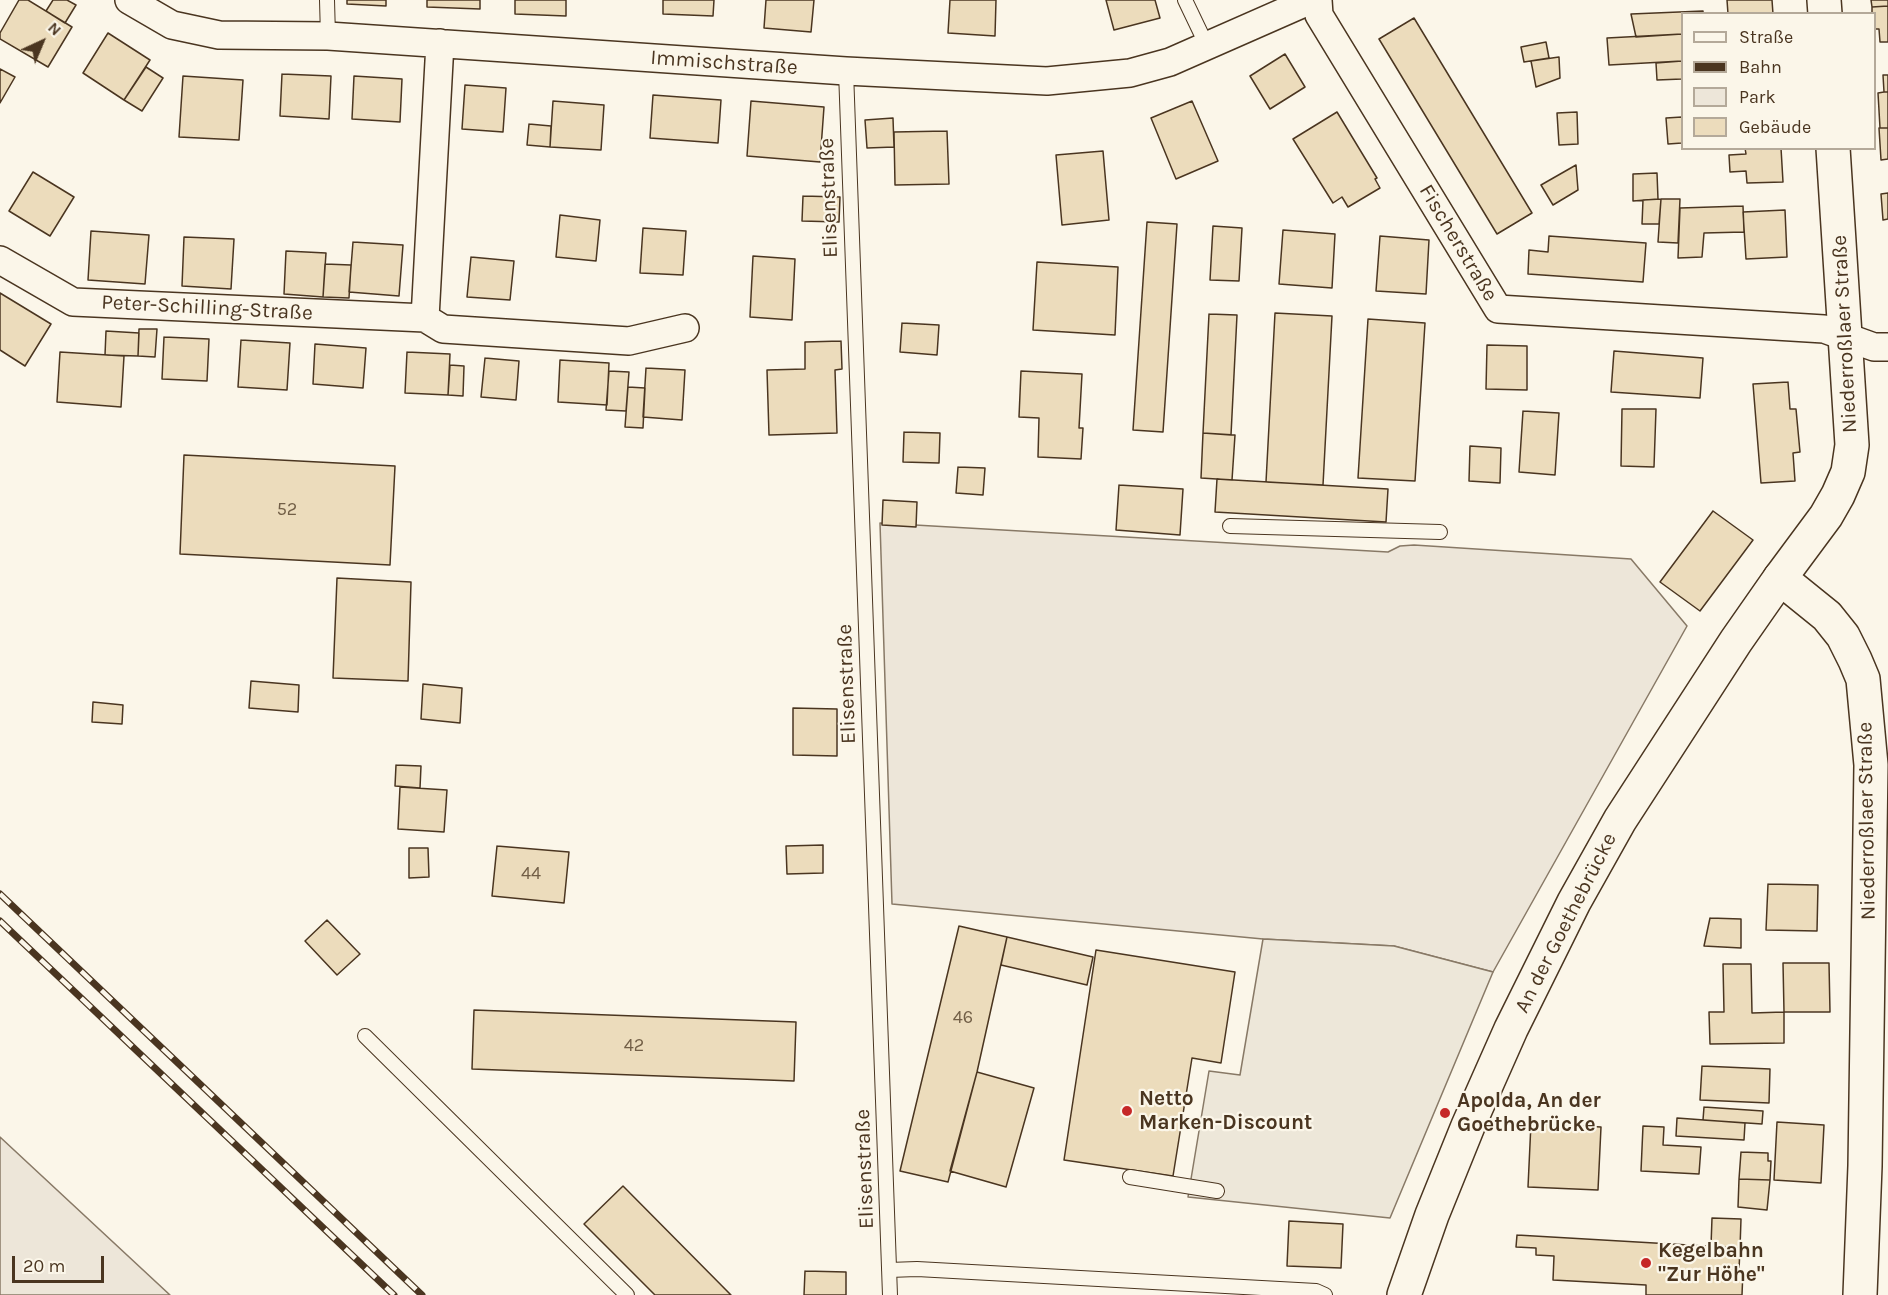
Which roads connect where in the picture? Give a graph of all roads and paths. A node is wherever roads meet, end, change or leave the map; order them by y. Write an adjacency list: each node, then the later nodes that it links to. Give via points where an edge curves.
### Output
1 (129, 0): 6 (street, Immischstraße, via 172,25 219,35)
2 (327, 0): 6 (lane)
3 (1185, 0): 8 (lane)
4 (1311, 0): 8 (street, Immischstraße)
5 (1317, 0): 14 (street, Fischerstraße, via 1319,15 1498,309 1824,328)
6 (328, 36): 7 (street, Immischstraße)
7 (440, 44): 9 (street, Immischstraße); 12 (street)
8 (1207, 46): 9 (street, Immischstraße, via 1130,74 1047,81)
9 (846, 71): 23 (lane, Elisenstraße)
10 (1833, 150): 14 (main road, Niederroßlaer Straße)
11 (0, 260): 12 (street, Peter-Schilling-Straße, via 73,302)
12 (425, 318): 13 (street, Peter-Schilling-Straße, via 443,328 630,341)
13 (685, 328)
14 (1846, 336): 15 (street); 18 (main road, Niederroßlaer Straße, via 1852,445 1848,472 1826,516)
15 (1888, 347)
16 (1230, 526): 17 (lane)
17 (1440, 532)
18 (1780, 578): 19 (main road, Niederroßlaer Straße, via 1827,616 1843,636 1863,679); 27 (main road, An der Goethebrücke, via 1620,820 1574,902 1468,1126)
19 (1879, 765): 28 (main road, Niederroßlaer Straße)
20 (365, 1036): 24 (lane)
21 (1130, 1178): 22 (lane)
22 (1217, 1191)
23 (890, 1270): 25 (lane, Elisenstraße); 26 (lane, via 1304,1290)
24 (627, 1295)
25 (890, 1295)
26 (1325, 1295)
27 (1404, 1295)
28 (1860, 1295)

